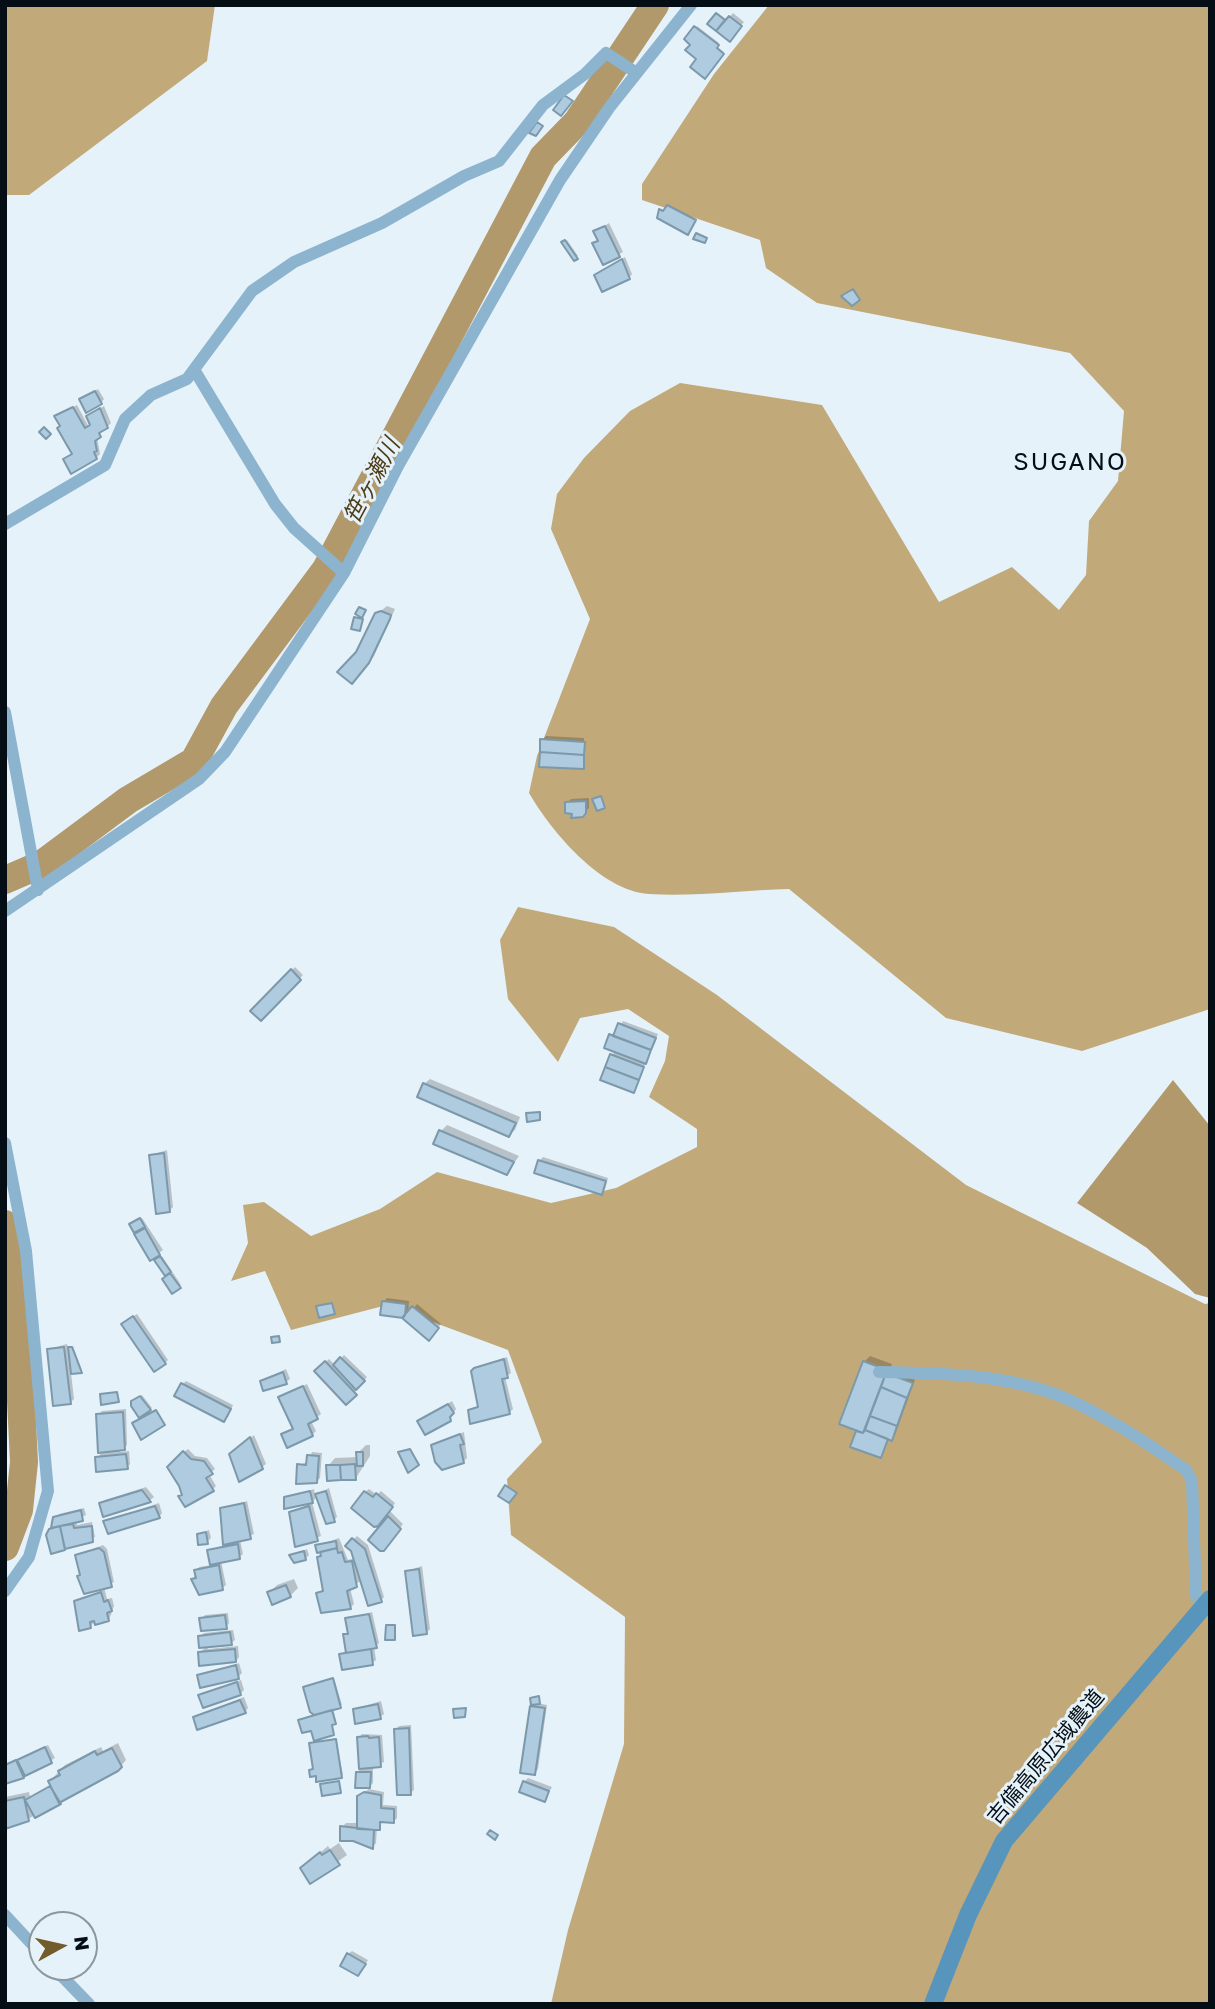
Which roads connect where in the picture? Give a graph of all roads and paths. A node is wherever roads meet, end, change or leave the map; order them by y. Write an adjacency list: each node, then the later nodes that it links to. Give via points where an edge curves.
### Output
1 (691, 5): 2 (street)
2 (632, 70): 3 (street, via 606,53 543,105 499,161 382,223 294,261 265,280 252,291); 5 (street, via 561,180)
3 (195, 371): 4 (street, via 138,406 118,432 105,465); 5 (street, via 275,504 294,528)
4 (5, 524)
5 (341, 569): 7 (street, via 225,752 199,779)
6 (5, 712): 7 (street)
7 (36, 884): 8 (street)
8 (5, 911)
9 (5, 1143): 11 (street, via 26,1251 48,1491 30,1557)
10 (879, 1372): 12 (street, via 942,1373 1063,1397 1111,1421 1186,1470 1192,1481 1196,1595)
11 (5, 1591)
12 (1206, 1603): 17 (street, 吉備高原広域農道, via 1004,1841)
13 (5, 1915): 14 (street)
14 (28, 1940)
15 (67, 1981): 16 (street)
16 (89, 2004)
17 (933, 2004)

